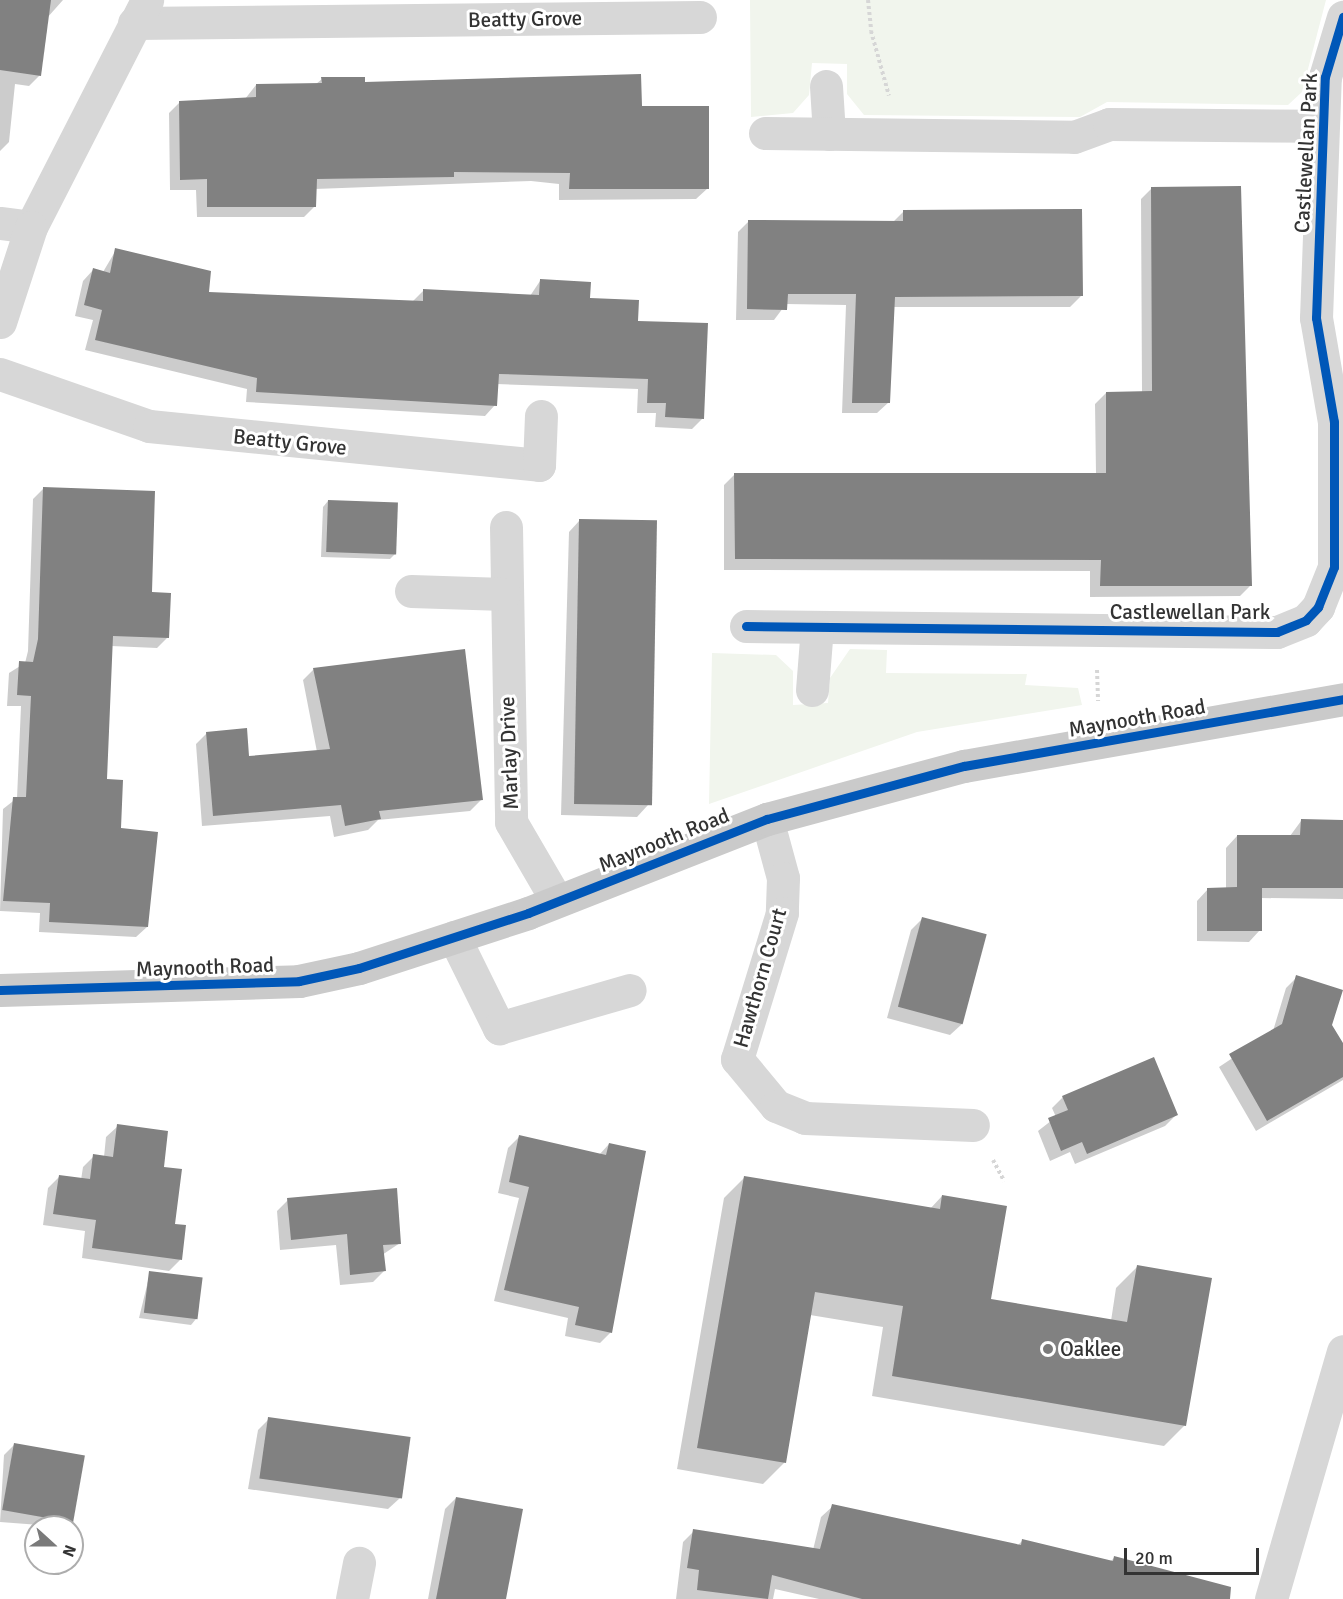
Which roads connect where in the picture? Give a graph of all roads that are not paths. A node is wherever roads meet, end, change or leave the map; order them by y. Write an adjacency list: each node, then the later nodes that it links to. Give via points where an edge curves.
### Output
1 (140, 12): 2 (street, Beatty Grove); 8 (street, Beatty Grove)
2 (700, 17)
3 (1343, 17): 5 (street, Castlewellan Park, via 1325,77)
4 (826, 86): 7 (street)
5 (1321, 126): 7 (street, Castlewellan Park, via 1109,124 1074,137); 16 (street, Castlewellan Park, via 1316,318 1334,422 1334,567 1318,608 1306,620 1277,632)
6 (765, 133): 7 (street, Castlewellan Park)
7 (829, 134)
8 (16, 225): 9 (street, Beatty Grove)
9 (0, 321)
10 (0, 374): 11 (street, Beatty Grove, via 149,426 539,465)
11 (541, 416)
12 (506, 527): 14 (street, Marlay Drive)
13 (411, 591): 14 (street)
14 (504, 594): 20 (street, Marlay Drive, via 511,822)
15 (746, 626): 16 (street, Castlewellan Park)
16 (817, 627): 17 (street)
17 (812, 690)
18 (1343, 699): 19 (main road, Maynooth Road, via 964,766)
19 (767, 819): 20 (main road, Maynooth Road); 24 (street, Hawthorn Court, via 783,878 782,913 738,1059 776,1106 805,1118)
20 (557, 901): 21 (main road, Maynooth Road)
21 (454, 937): 22 (main road, Maynooth Road, via 299,981); 23 (street, via 499,1028)
22 (0, 990)
23 (630, 990)
24 (973, 1125)
25 (1343, 1351): 28 (street)
26 (359, 1563): 27 (street)
27 (352, 1599)
28 (1271, 1599)

